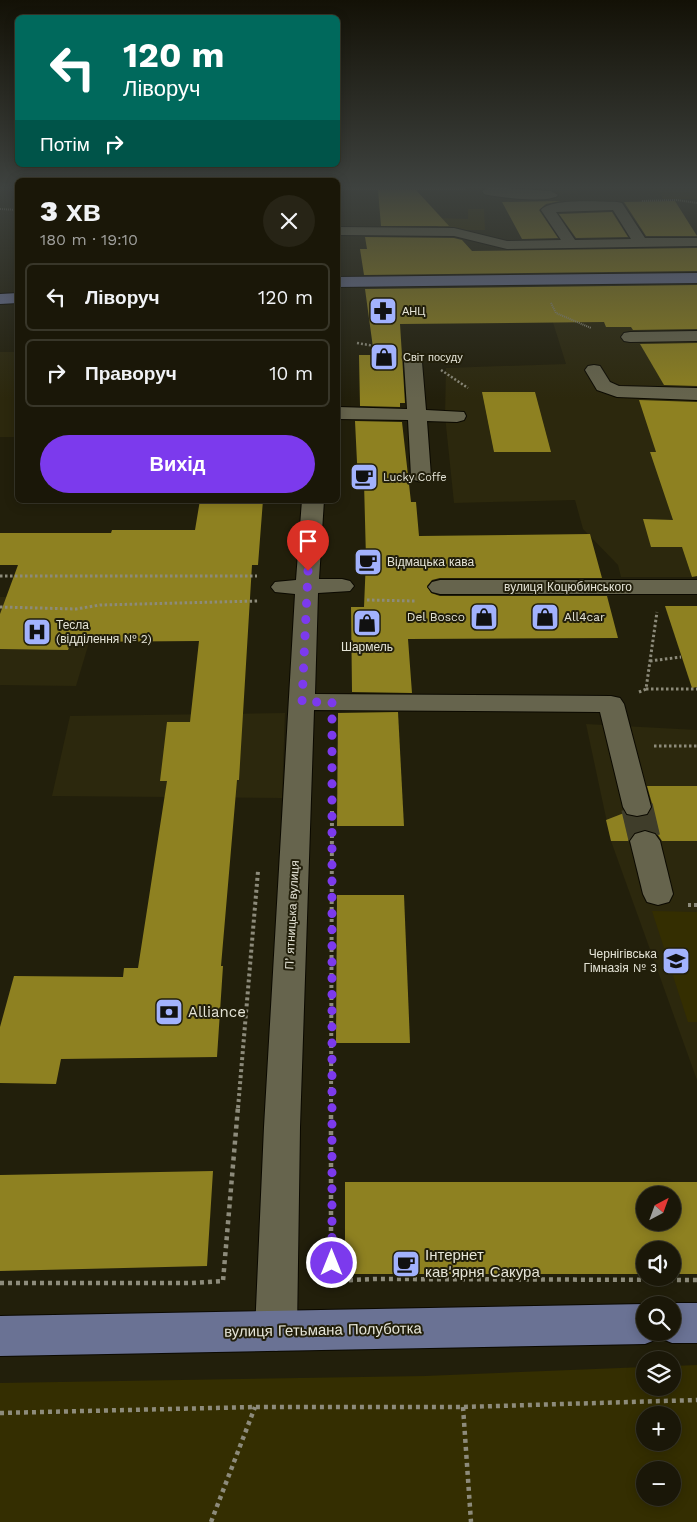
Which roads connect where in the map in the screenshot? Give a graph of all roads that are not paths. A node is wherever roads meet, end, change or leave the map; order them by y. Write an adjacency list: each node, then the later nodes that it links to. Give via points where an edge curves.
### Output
1 (697, 278): 2 (main road)
2 (340, 282)
3 (0, 286): 4 (main road)
4 (15, 286)
5 (697, 288): 6 (main road)
6 (340, 292)
7 (15, 298): 8 (main road)
8 (0, 299)
9 (630, 336): 10 (street)
10 (697, 336)
11 (413, 362): 15 (street)
12 (594, 370): 13 (street, via 603,386 617,391)
13 (697, 394)
14 (340, 413): 15 (street)
15 (416, 415): 16 (street); 17 (street)
16 (457, 416)
17 (421, 476)
18 (312, 503): 19 (street, Пʼятницька вулиця)
19 (285, 583): 20 (street); 23 (street, Пʼятницька вулиця)
20 (342, 586)
21 (440, 587): 22 (street, вулиця Коцюбинського)
22 (697, 587)
23 (302, 702): 24 (street, via 611,704); 30 (street, Пʼятницька вулиця)
24 (637, 808)
25 (645, 841): 26 (street)
26 (658, 894)
27 (681, 1323): 28 (main road)
28 (697, 1323)
29 (636, 1324): 30 (main road, вулиця Гетьмана Полуботка)
30 (276, 1331): 31 (main road, вулиця Гетьмана Полуботка)
31 (0, 1336)

